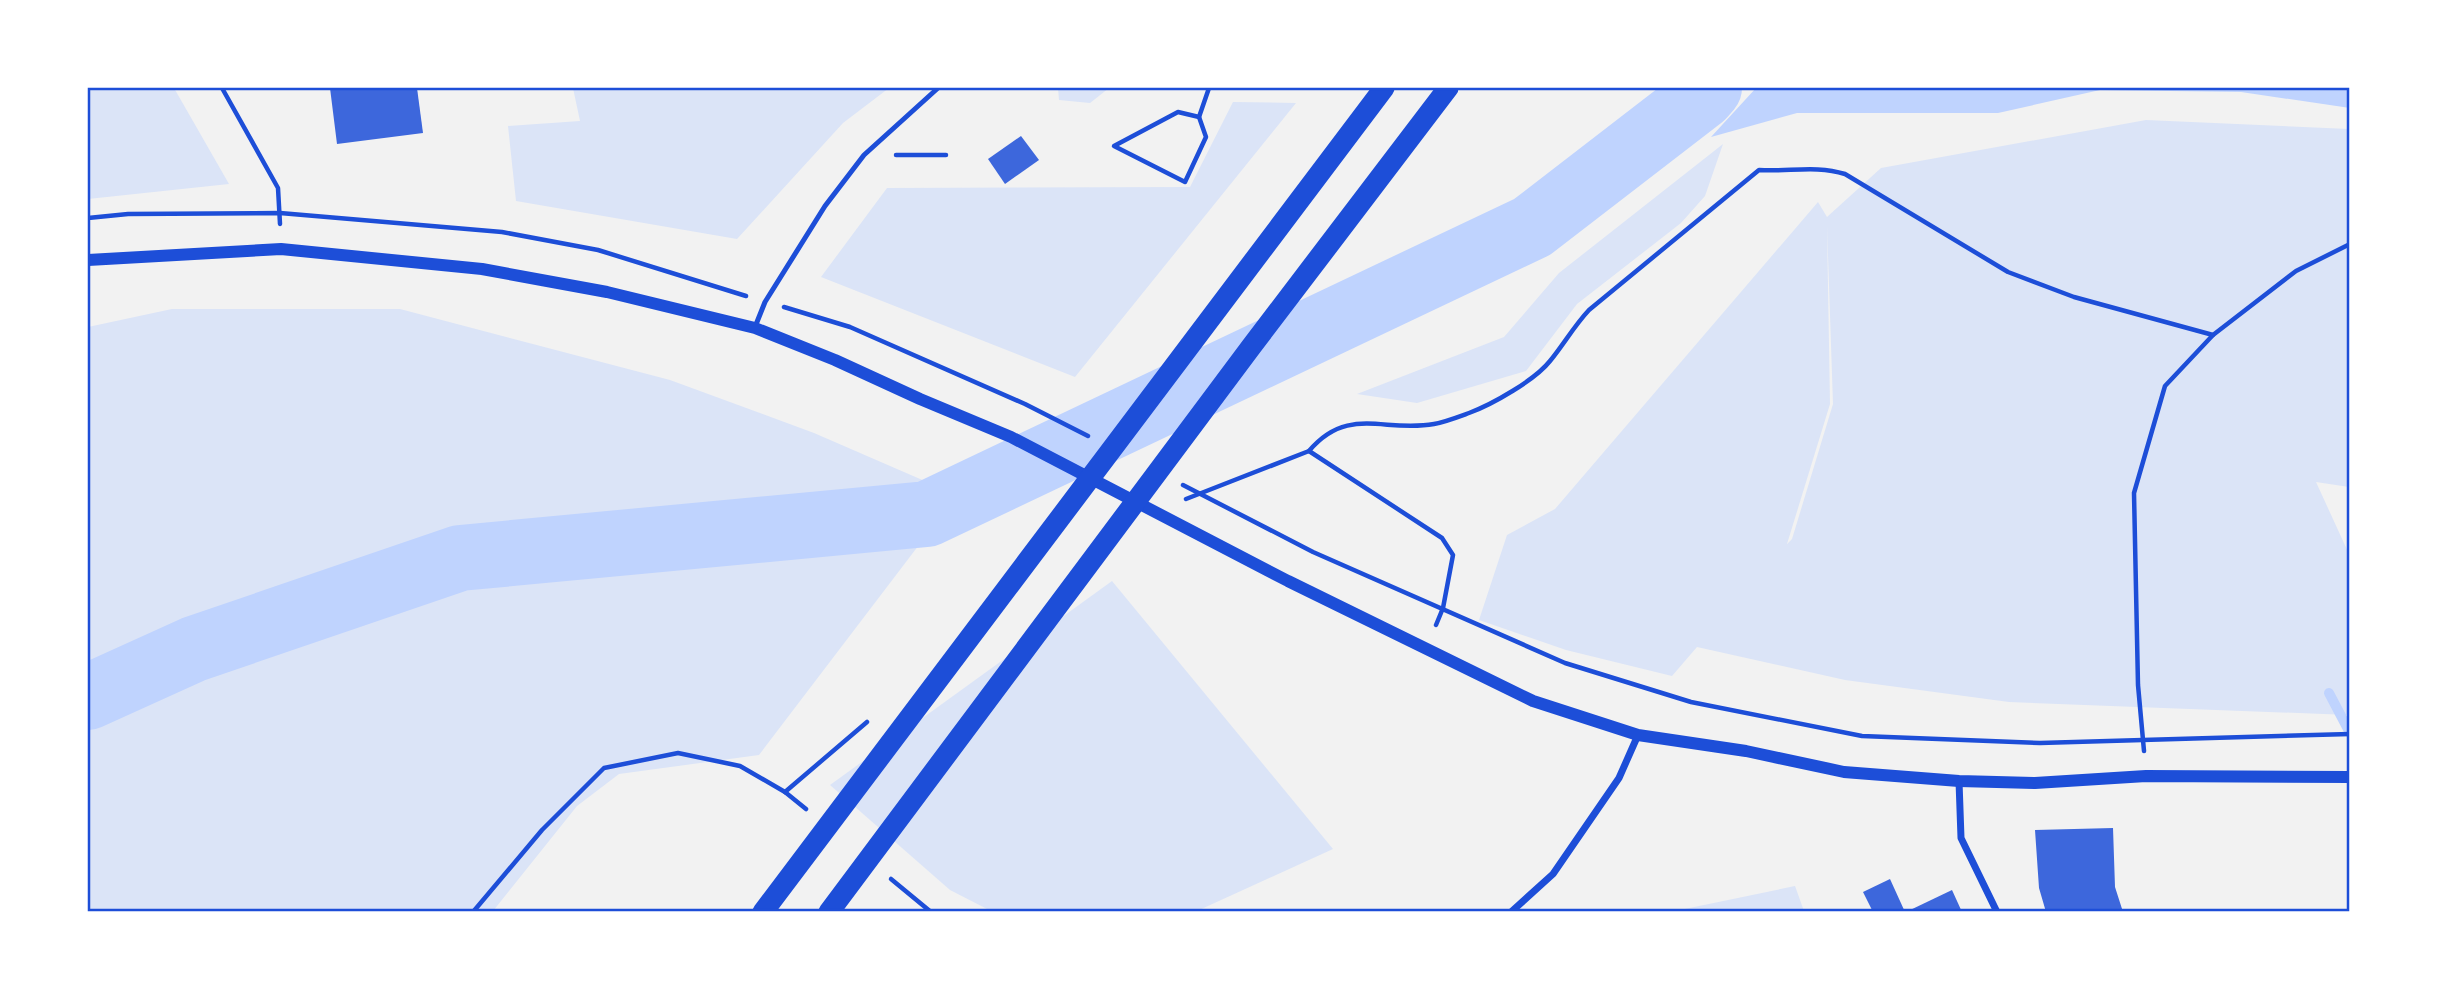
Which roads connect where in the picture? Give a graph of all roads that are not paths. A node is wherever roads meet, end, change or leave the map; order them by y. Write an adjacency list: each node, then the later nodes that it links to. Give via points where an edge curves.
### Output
1 (938, 88): 5 (lane, via 864,155 825,206 765,302)
2 (1384, 88): 9 (highway)
3 (1448, 88): 10 (highway)
4 (88, 260): 5 (street, via 281,249 482,269 607,292)
5 (755, 328): 6 (street, via 1011,437 1533,701)
6 (1639, 735): 8 (street, via 1844,772); 11 (street, via 1619,778 1553,874)
7 (2350, 776): 8 (street)
8 (1959, 781): 12 (street, via 1961,838)
9 (763, 912)
10 (829, 912)
11 (1511, 912)
12 (1997, 912)

